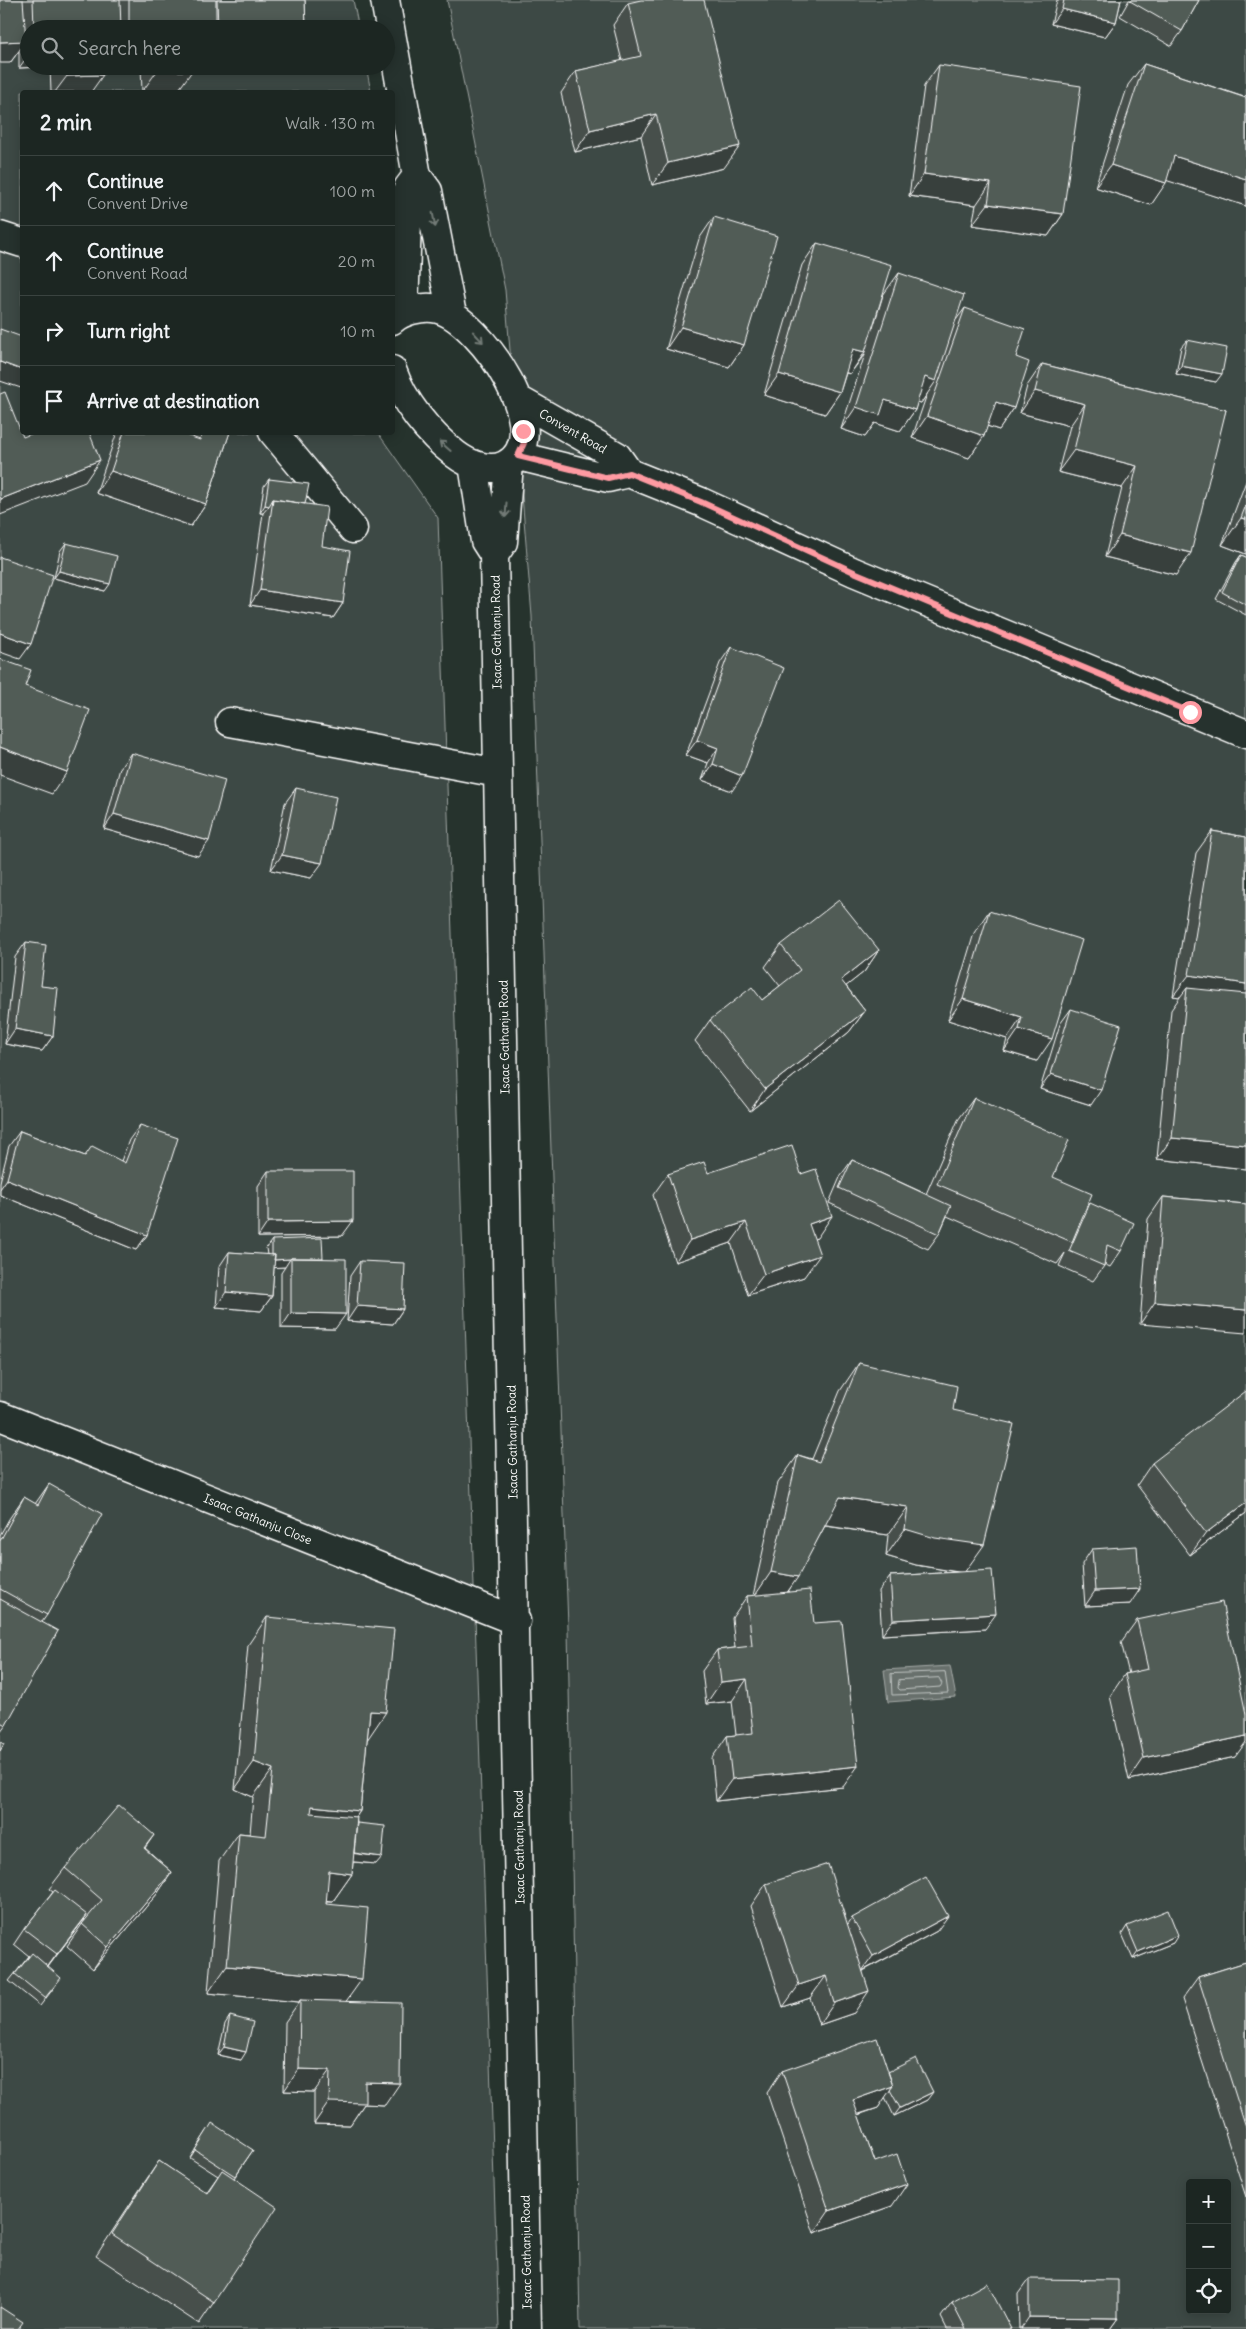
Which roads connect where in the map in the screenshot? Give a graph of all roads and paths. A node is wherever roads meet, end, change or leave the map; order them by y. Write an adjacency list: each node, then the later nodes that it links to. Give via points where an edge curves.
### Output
1 (385, 0): 2 (street)
2 (389, 20)
3 (395, 53): 4 (street)
4 (418, 176): 7 (street, one-way to 7, via 428,191); 8 (street, via 408,188)
5 (0, 236): 6 (street)
6 (20, 242)
7 (452, 315): 8 (street, via 438,309 421,308); 10 (street, one-way to 10, via 488,349)
8 (396, 318)
9 (395, 376): 13 (street, one-way to 9, via 441,444 403,394)
10 (517, 399): 12 (street, via 524,443); 14 (street, Convent Road, via 617,456)
11 (275, 435): 15 (street)
12 (513, 459): 13 (street, via 499,468); 14 (street, via 608,478); 16 (street, one-way to 16, via 503,542)
13 (473, 464): 16 (street, via 484,541)
14 (629, 473): 18 (street, via 854,572)
15 (353, 529)
16 (494, 555): 19 (street, Isaac Gathanju Road)
17 (230, 722): 19 (street)
18 (1246, 734)
19 (498, 773): 21 (street, Isaac Gathanju Road)
20 (0, 1416): 21 (street, Isaac Gathanju Close)
21 (516, 1621): 22 (street, Isaac Gathanju Road)
22 (528, 2329)

